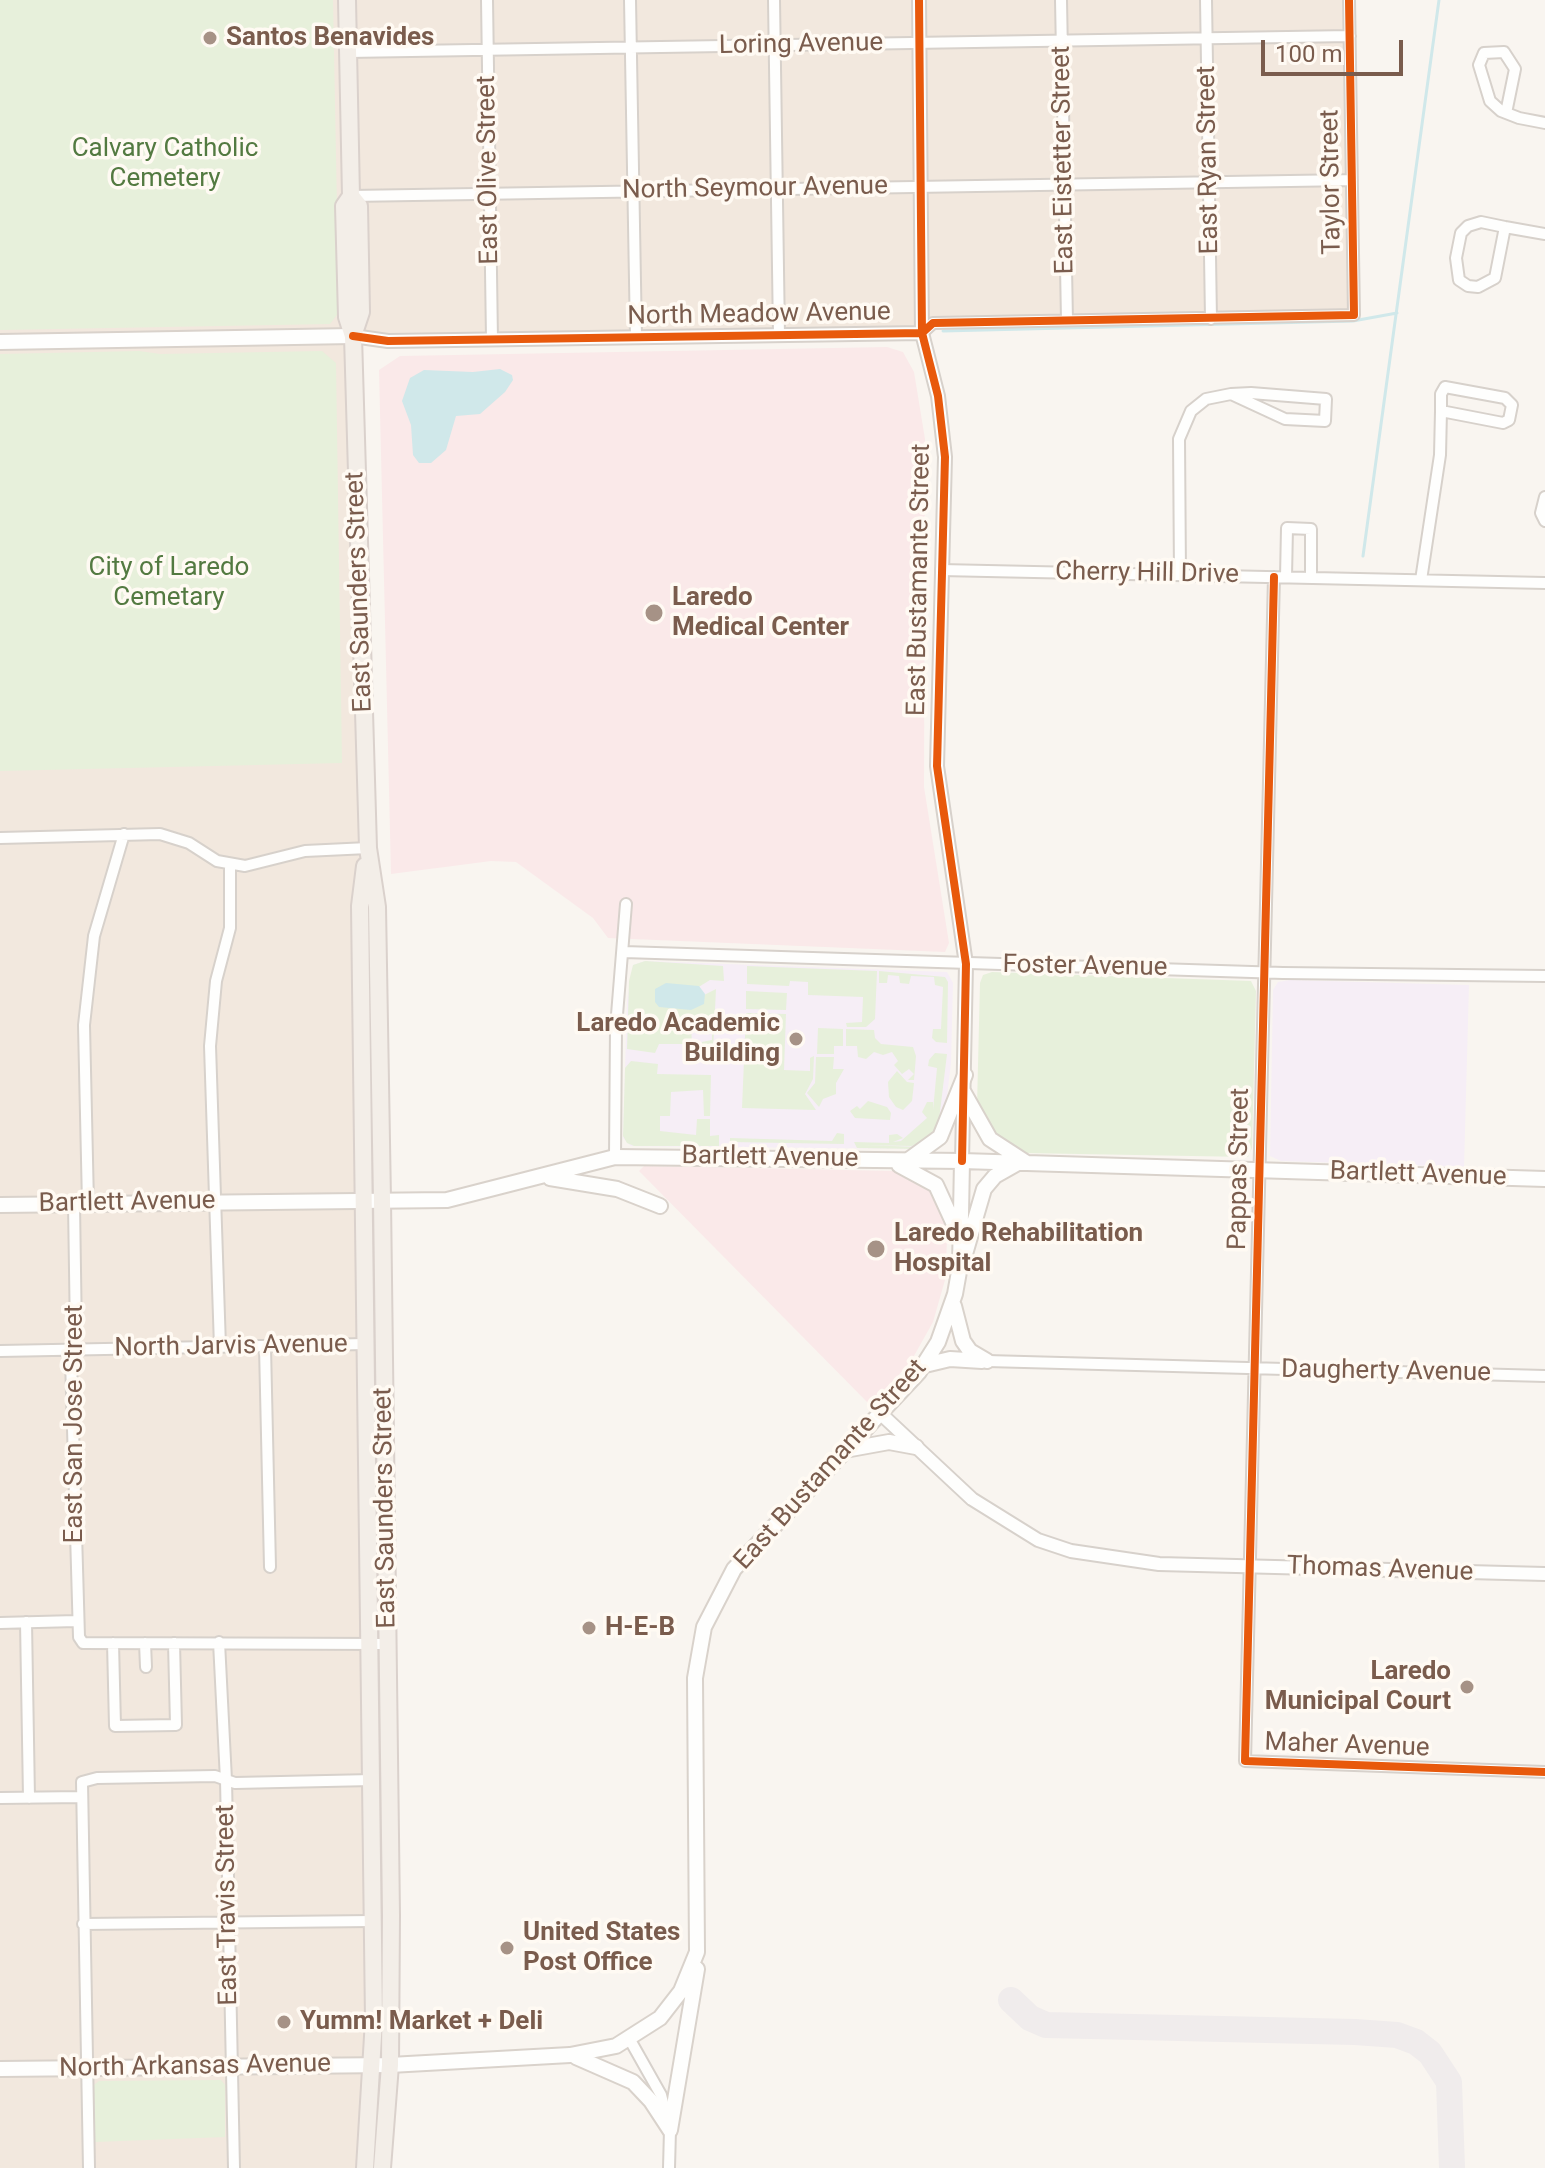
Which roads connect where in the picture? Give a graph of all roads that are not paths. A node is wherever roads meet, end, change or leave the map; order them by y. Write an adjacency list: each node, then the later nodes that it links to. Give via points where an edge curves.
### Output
1 (347, 0): 16 (main road, East Saunders Street)
2 (487, 0): 15 (street, East Olive Street)
3 (630, 0): 14 (street)
4 (774, 0): 13 (street)
5 (919, 0): 12 (street, East Bustamante Street)
6 (1061, 0): 11 (street, East Eistetter Street)
7 (1206, 0): 10 (street, East Ryan Street)
8 (1349, 0): 9 (street, Taylor Street)
9 (1350, 36): 10 (street, Loring Avenue); 19 (street, Taylor Street)
10 (1206, 38): 11 (street, Loring Avenue); 20 (street, East Ryan Street)
11 (1062, 40): 12 (street, Loring Avenue); 21 (street, East Eistetter Street)
12 (920, 43): 13 (street, Loring Avenue); 22 (street, East Bustamante Street)
13 (775, 45): 14 (street, Loring Avenue); 23 (street)
14 (631, 48): 15 (street, Loring Avenue); 24 (street)
15 (488, 50): 16 (street, Loring Avenue); 25 (street, East Olive Street)
16 (348, 52): 26 (main road, East Saunders Street)
17 (1506, 113): 17 (street, via 1515,69 1511,58 1504,52 1484,53 1479,65 1490,101); 18 (street)
18 (1545, 123)
19 (1352, 180): 20 (street, North Seymour Avenue); 29 (street, Taylor Street)
20 (1209, 182): 21 (street, North Seymour Avenue); 30 (street, East Ryan Street)
21 (1064, 185): 22 (street, North Seymour Avenue); 31 (street, East Eistetter Street)
22 (921, 187): 23 (street, North Seymour Avenue); 32 (street, East Bustamante Street)
23 (777, 189): 24 (street, North Seymour Avenue); 33 (street)
24 (633, 191): 25 (street, North Seymour Avenue); 35 (street)
25 (490, 194): 26 (street, North Seymour Avenue); 36 (street, East Olive Street)
26 (351, 196): 34 (main road, East Saunders Street, via 359,206 361,312)
27 (1505, 227): 27 (street, via 1481,222 1461,233 1459,280 1478,287 1495,278); 28 (street)
28 (1545, 234)
29 (1354, 315): 30 (street, North Meadow Avenue)
30 (1211, 319): 31 (street, North Meadow Avenue)
31 (1067, 320): 32 (street, North Meadow Avenue, via 933,323)
32 (922, 333): 33 (street, North Meadow Avenue); 42 (street, East Bustamante Street, via 943,428)
33 (779, 335): 35 (street, North Meadow Avenue)
34 (353, 336): 36 (street, North Meadow Avenue, via 388,341); 37 (main road, North Meadow Avenue); 50 (main road, East Saunders Street)
35 (636, 337): 36 (street, North Meadow Avenue)
36 (492, 339)
37 (0, 342)
38 (1231, 394): 38 (street, via 1285,419 1325,421 1326,399); 43 (street, via 1206,399 1191,411 1179,439)
39 (1441, 411): 39 (street, via 1503,423 1509,420 1512,405 1505,398 1445,387); 46 (street, via 1440,455)
40 (1545, 497): 41 (street)
41 (1545, 521)
42 (941, 570): 43 (street, Cherry Hill Drive); 54 (street, East Bustamante Street, via 937,766)
43 (1180, 575): 44 (street, Cherry Hill Drive)
44 (1280, 577): 45 (street, Cherry Hill Drive); 45 (street, Pappas Street, via 1287,528 1299,528 1311,529); 55 (street, Pappas Street)
45 (1311, 578): 46 (street, Cherry Hill Drive)
46 (1421, 580): 47 (street, Cherry Hill Drive)
47 (1545, 583)
48 (124, 834): 49 (street); 51 (street, via 174,837); 70 (street, East San Jose Street, via 94,936 84,1025)
49 (0, 838)
50 (368, 848): 51 (street, via 305,851); 67 (main road, East Saunders Street, via 360,906); 68 (main road, East Saunders Street, via 377,907)
51 (230, 866): 69 (street, via 230,928 216,981 210,1046)
52 (626, 904): 53 (street)
53 (624, 952): 54 (street, Foster Avenue); 59 (street, via 616,1027)
54 (966, 964): 55 (street, Foster Avenue); 57 (street, East Bustamante Street)
55 (1265, 971): 56 (street, Foster Avenue); 64 (street, Pappas Street)
56 (1545, 976)
57 (965, 1075): 58 (street, East Bustamante Street); 61 (main road, via 940,1137)
58 (964, 1093): 62 (street, East Bustamante Street); 63 (main road, via 990,1139)
59 (615, 1157): 60 (main road, Bartlett Avenue); 65 (main road, Bartlett Avenue)
60 (888, 1160): 61 (main road, Bartlett Avenue); 73 (main road, via 936,1185)
61 (907, 1161): 62 (main road, Bartlett Avenue)
62 (962, 1161): 63 (main road, Bartlett Avenue); 73 (main road, East Bustamante Street)
63 (1023, 1163): 64 (main road, Bartlett Avenue); 74 (main road, via 995,1176 984,1189)
64 (1259, 1169): 66 (main road, Bartlett Avenue); 83 (street, Pappas Street)
65 (541, 1177): 68 (main road, Bartlett Avenue, via 447,1200); 72 (main road, via 617,1189)
66 (1545, 1179)
67 (364, 1200): 68 (main road, Bartlett Avenue); 69 (main road, Bartlett Avenue); 76 (main road, East Saunders Street)
68 (382, 1200): 89 (main road, East Saunders Street)
69 (213, 1202): 70 (main road, Bartlett Avenue); 77 (street, via 218,1222)
70 (81, 1204): 71 (main road, Bartlett Avenue); 79 (street, East San Jose Street)
71 (0, 1205)
72 (660, 1206)
73 (961, 1240): 74 (main road, East Bustamante Street)
74 (960, 1266): 75 (main road, East Bustamante Street)
75 (953, 1301): 81 (main road, via 963,1341); 82 (main road, East Bustamante Street)
76 (366, 1344): 78 (street, North Jarvis Avenue); 86 (main road, East Saunders Street)
77 (220, 1347): 78 (street, North Jarvis Avenue); 79 (street, North Jarvis Avenue)
78 (265, 1347): 91 (street)
79 (73, 1349): 80 (street, North Jarvis Avenue); 93 (street, East San Jose Street)
80 (0, 1351)
81 (987, 1361): 82 (main road, via 950,1359); 83 (street, Daugherty Avenue)
82 (925, 1365): 85 (main road, East Bustamante Street)
83 (1255, 1368): 84 (street, Daugherty Avenue); 90 (street, Pappas Street)
84 (1545, 1376)
85 (880, 1413): 87 (street, Thomas Avenue); 88 (main road, East Bustamante Street)
86 (368, 1435): 89 (main road, via 376,1448 378,1486); 100 (main road, East Saunders Street)
87 (916, 1447): 88 (main road, via 889,1442); 90 (street, Thomas Avenue, via 972,1499 1038,1540 1118,1561)
88 (845, 1450): 115 (main road, East Bustamante Street, via 734,1569 704,1627 695,1678)
89 (386, 1494): 101 (main road, East Saunders Street)
90 (1250, 1566): 92 (street, Thomas Avenue); 104 (street, Pappas Street)
91 (270, 1567)
92 (1545, 1574)
93 (76, 1621): 94 (street); 97 (street, East San Jose Street, via 83,1643)
94 (26, 1622): 95 (street); 110 (street)
95 (0, 1623)
96 (219, 1642): 99 (street); 100 (street); 106 (street, East Travis Street)
97 (113, 1643): 98 (street); 99 (street, via 115,1726 176,1725)
98 (145, 1643): 99 (street); 102 (street)
99 (174, 1643)
100 (370, 1644): 101 (street); 103 (main road, East Saunders Street)
101 (388, 1644): 111 (main road, East Saunders Street)
102 (146, 1667)
103 (372, 1750): 107 (main road, East Saunders Street); 111 (main road, via 381,1784 381,1868)
104 (1245, 1761): 105 (street, Maher Avenue)
105 (1545, 1772)
106 (226, 1780): 107 (street); 108 (street, via 97,1778 82,1782); 113 (street, East Travis Street)
107 (372, 1780): 112 (main road, East Saunders Street)
108 (82, 1797): 110 (street); 114 (street)
109 (0, 1798): 110 (street)
110 (29, 1798)
111 (391, 1878): 118 (main road, East Saunders Street)
112 (373, 1921): 113 (street); 118 (main road, East Saunders Street)
113 (230, 1922): 114 (street); 119 (street, East Travis Street)
114 (83, 1924): 120 (street)
115 (697, 1952): 116 (main road, East Bustamante Street, via 671,2007); 122 (main road)
116 (630, 2040): 117 (main road, East Bustamante Street); 122 (street, via 661,2095)
117 (570, 2055): 118 (main road, East Bustamante Street); 122 (main road, via 633,2082)
118 (382, 2064): 119 (main road, North Arkansas Avenue); 125 (main road, East Saunders Street); 126 (main road, East Saunders Street)
119 (232, 2067): 120 (main road, North Arkansas Avenue); 124 (street, East Travis Street)
120 (87, 2068): 121 (main road, North Arkansas Avenue); 123 (street)
121 (0, 2069)
122 (670, 2130): 127 (street)
123 (89, 2168)
124 (234, 2168)
125 (365, 2168)
126 (382, 2168)
127 (669, 2168)

